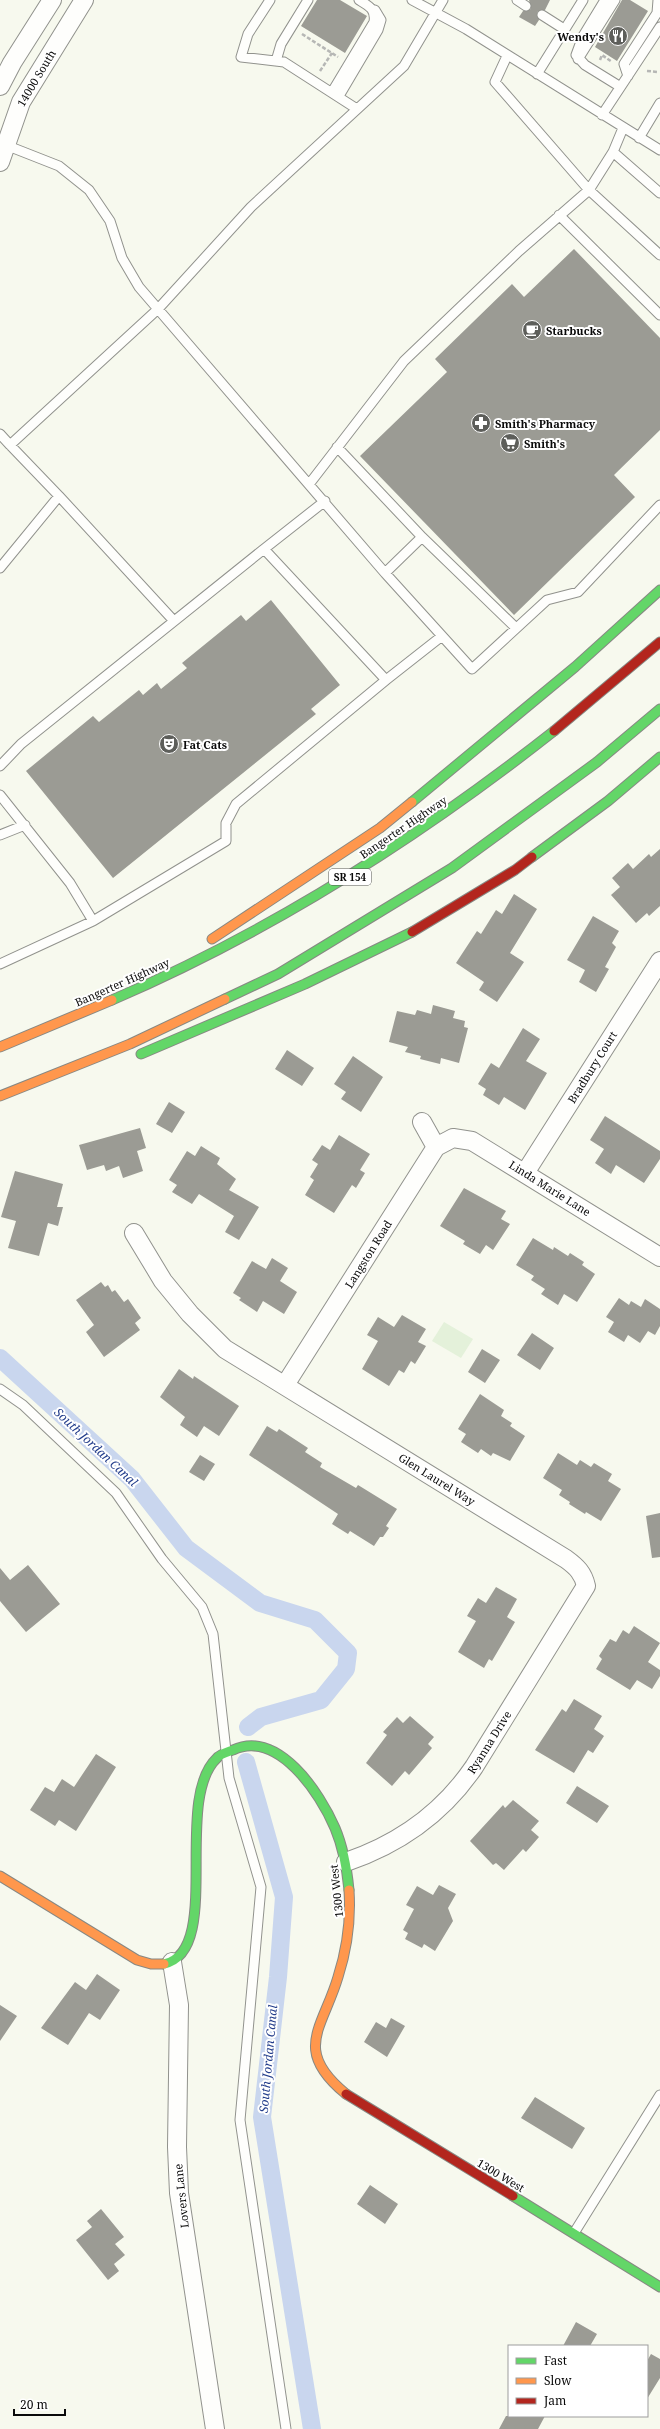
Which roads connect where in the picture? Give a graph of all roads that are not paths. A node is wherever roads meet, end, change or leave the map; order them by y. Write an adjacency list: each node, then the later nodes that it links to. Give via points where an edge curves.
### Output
1 (52, 0): 23 (street)
2 (84, 0): 31 (street, 14000 South, via 21,102)
3 (270, 0): 20 (lane, via 248,34 241,57)
4 (308, 0): 20 (lane, via 281,44)
5 (359, 0): 25 (lane, via 371,7 374,22)
6 (412, 0): 14 (lane)
7 (443, 0): 14 (lane)
8 (517, 0): 13 (lane)
9 (583, 0): 17 (lane)
10 (605, 0): 19 (lane, via 578,45)
11 (615, 0): 19 (lane)
12 (658, 0): 22 (lane, via 657,13 624,64)
13 (526, 6)
14 (436, 12): 18 (lane); 27 (lane, via 404,66)
15 (542, 14): 17 (lane)
16 (660, 27): 22 (lane)
17 (564, 29): 21 (lane)
18 (507, 56): 21 (lane); 35 (lane, via 495,82)
19 (578, 59): 24 (lane)
20 (276, 61): 25 (lane, via 284,62)
21 (537, 74): 28 (lane)
22 (628, 76): 24 (lane)
23 (0, 86)
24 (619, 86): 28 (lane)
25 (336, 94): 27 (lane)
26 (660, 103): 30 (lane)
27 (357, 109): 39 (lane, via 251,208)
28 (602, 115): 29 (lane)
29 (623, 128): 30 (lane); 33 (lane)
30 (639, 138): 32 (lane)
31 (2, 144): 34 (street, 14000 South); 39 (lane, via 59,166 76,177 89,190 110,221 129,273)
32 (660, 150)
33 (613, 152): 35 (lane); 36 (lane)
34 (0, 162)
35 (589, 190): 37 (lane); 38 (lane)
36 (660, 193)
37 (560, 215): 40 (lane); 43 (lane, via 404,361)
38 (660, 255)
39 (158, 309): 42 (lane); 44 (lane)
40 (660, 315)
41 (0, 434): 42 (lane)
42 (10, 445): 45 (lane)
43 (337, 447): 44 (lane); 48 (lane)
44 (310, 483): 46 (lane)
45 (59, 496): 50 (lane); 53 (lane)
46 (325, 501): 49 (lane); 51 (lane)
47 (660, 504): 54 (lane, via 578,592 547,600)
48 (422, 537): 51 (lane); 54 (lane)
49 (264, 549): 53 (lane); 57 (lane)
50 (0, 568)
51 (385, 573): 55 (lane)
52 (660, 590): 67 (main road, via 563,676 380,828 269,903)
53 (174, 620): 60 (lane, via 21,744)
54 (516, 628): 55 (lane, via 472,669)
55 (442, 636): 57 (lane)
56 (660, 642): 67 (main road, Bangerter Highway / SR 154, via 562,727 390,852 265,926 189,966)
57 (386, 680): 64 (lane, via 236,804 226,822 226,842)
58 (660, 709): 70 (main road, via 597,762 452,868 278,974 130,1044)
59 (660, 757): 69 (main road, via 608,801 515,870 413,931 305,984)
60 (0, 766)
61 (0, 795): 62 (lane)
62 (25, 825): 63 (lane); 64 (lane, via 70,883)
63 (0, 835)
64 (93, 921): 66 (lane)
65 (660, 961): 73 (street, Bradbury Court)
66 (0, 964)
67 (113, 1001): 68 (main road, Bangerter Highway / SR 154)
68 (0, 1047)
69 (135, 1056)
70 (0, 1096)
71 (422, 1122): 72 (street)
72 (436, 1147): 73 (street, Linda Marie Lane, via 453,1138 472,1141); 76 (street, Langston Road)
73 (525, 1172): 75 (street, Linda Marie Lane)
74 (134, 1233): 76 (street, Glen Laurel Way, via 163,1281 190,1314 225,1349)
75 (660, 1257)
76 (286, 1385): 78 (street, Glen Laurel Way, via 566,1559 578,1567)
77 (0, 1389): 79 (lane, via 23,1406 116,1493 162,1559 202,1607 213,1634)
78 (584, 1577): 80 (street, Ryanna Drive, via 586,1586 474,1767 454,1793 429,1818 399,1839)
79 (226, 1751): 80 (main road, 1300 West, via 247,1744 263,1746 277,1753 296,1769 321,1802 332,1822); 82 (main road, 1300 West, via 213,1763 201,1785 195,1827 195,1929 188,1946); 87 (lane, via 229,1778 260,1887 240,2120)
80 (346, 1862): 84 (main road, 1300 West, via 351,1900 348,1940 338,1979 315,2039 317,2056 324,2070 344,2093 356,2102)
81 (0, 1876): 82 (main road, via 137,1960 151,1965)
82 (172, 1962): 86 (street, Lovers Lane, via 179,2004 179,2194)
83 (660, 2095): 84 (lane)
84 (574, 2233): 85 (main road, 1300 West)
85 (660, 2288)
86 (215, 2429)
87 (286, 2429)

